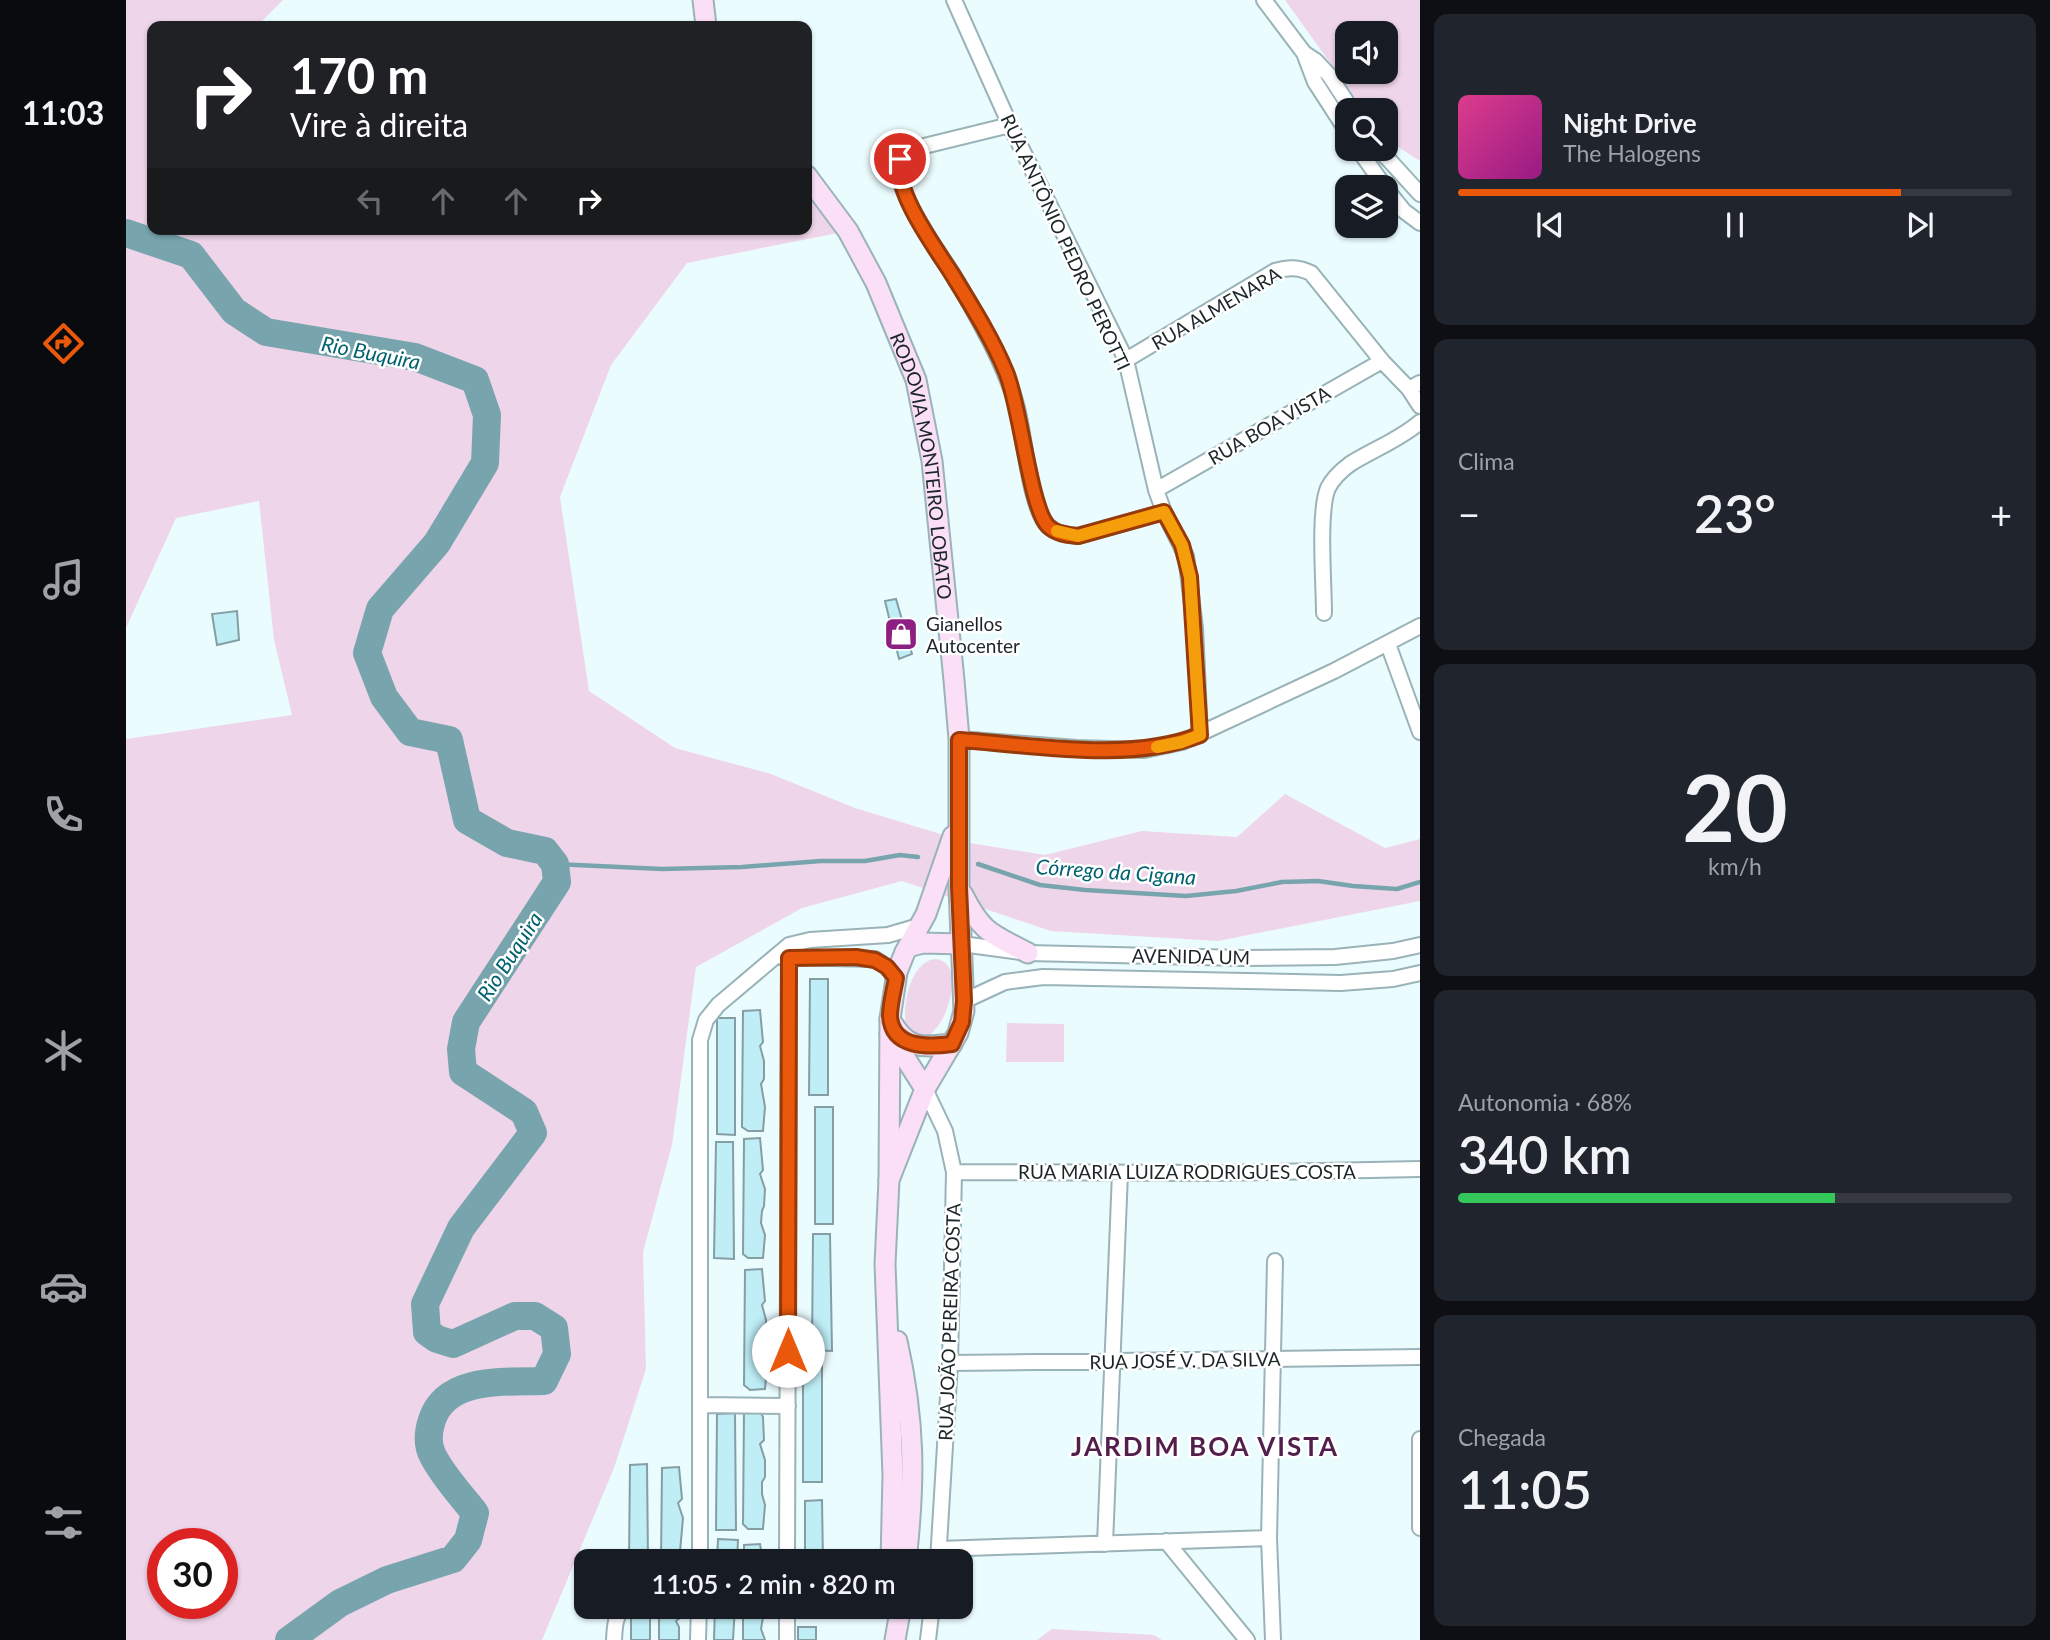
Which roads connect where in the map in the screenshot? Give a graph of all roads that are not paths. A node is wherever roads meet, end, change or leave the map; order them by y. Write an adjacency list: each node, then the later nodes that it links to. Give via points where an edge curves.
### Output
1 (703, 0): 4 (main road)
2 (954, 0): 8 (street, RUA ANTÔNIO PEDRO PEROTTI)
3 (1264, 0): 5 (street)
4 (705, 21)
5 (1304, 53): 6 (street, via 1329,75); 7 (street, via 1315,82)
6 (1344, 98)
7 (1335, 113)
8 (1010, 125): 14 (street, RUA ANTÔNIO PEDRO PEROTTI); 20 (street, via 912,149 900,159 899,175 913,209 1006,372 1031,480 1048,526 1078,536)
9 (1390, 161): 11 (street)
10 (812, 183): 26 (main road, RODOVIA MONTEIRO LOBATO, via 848,231 876,284 916,380 932,461)
11 (1420, 194)
12 (1398, 204): 13 (street)
13 (1420, 223)
14 (1126, 360): 15 (street, RUA ALMENARA, via 1275,271 1299,267 1311,273); 19 (street, RUA ANTÔNIO PEDRO PEROTTI)
15 (1382, 361): 16 (street, RUA ALMENARA); 19 (street, RUA BOA VISTA)
16 (1415, 386): 17 (street, RUA ALMENARA)
17 (1420, 405)
18 (1420, 422): 21 (street, via 1350,465 1327,490)
19 (1156, 490): 20 (street, RUA ANTÔNIO PEDRO PEROTTI)
20 (1164, 512): 25 (street, RUA ANTÔNIO PEDRO PEROTTI, via 1182,545 1190,577)
21 (1324, 613)
22 (1420, 626): 23 (street)
23 (1388, 644): 24 (street); 25 (street)
24 (1420, 732)
25 (1200, 735): 26 (street, via 1144,750)
26 (959, 740): 27 (main road, RODOVIA MONTEIRO LOBATO)
27 (958, 822): 28 (main road, RODOVIA MONTEIRO LOBATO); 29 (main road, RODOVIA MONTEIRO LOBATO)
28 (959, 887): 30 (main road, RODOVIA MONTEIRO LOBATO); 34 (main road, via 983,928)
29 (919, 926): 32 (main road, RODOVIA MONTEIRO LOBATO); 33 (street, via 888,935 810,940)
30 (962, 944): 32 (main road); 34 (street, AVENIDA UM); 37 (main road, RODOVIA MONTEIRO LOBATO)
31 (1420, 945): 34 (street, AVENIDA UM, via 1335,957)
32 (908, 947): 36 (main road, RODOVIA MONTEIRO LOBATO)
33 (784, 953): 36 (street, via 875,960); 51 (street, via 718,1005 706,1020 700,1040); 52 (street)
34 (1027, 953)
35 (1420, 973): 37 (street, via 1341,983 1043,977 1005,982)
36 (896, 978): 38 (main road, RODOVIA MONTEIRO LOBATO)
37 (964, 1001): 39 (main road, RODOVIA MONTEIRO LOBATO, via 962,1022)
38 (890, 1026): 39 (main road, via 911,1043 927,1047); 40 (main road); 44 (main road, RODOVIA MONTEIRO LOBATO)
39 (952, 1044): 40 (main road, RODOVIA MONTEIRO LOBATO)
40 (925, 1089): 42 (street, RUA JOÃO PEREIRA COSTA, via 945,1131); 44 (main road, RODOVIA MONTEIRO LOBATO)
41 (1420, 1169): 43 (street, RUA MARIA LUIZA RODRIGUES COSTA)
42 (954, 1172): 43 (street, RUA MARIA LUIZA RODRIGUES COSTA); 50 (street, RUA JOÃO PEREIRA COSTA)
43 (1120, 1173): 49 (street)
44 (889, 1180): 46 (main road, RODOVIA MONTEIRO LOBATO)
45 (1275, 1261): 48 (street)
46 (887, 1295): 61 (main road, RODOVIA MONTEIRO LOBATO); 62 (main road, RODOVIA MONTEIRO LOBATO, via 911,1420 913,1478)
47 (1420, 1357): 48 (street, RUA JOSÉ V. DA SILVA)
48 (1273, 1359): 49 (street, RUA JOSÉ V. DA SILVA); 56 (street)
49 (1111, 1361): 50 (street, RUA JOSÉ V. DA SILVA); 58 (street)
50 (950, 1363): 63 (street, RUA JOÃO PEREIRA COSTA)
51 (702, 1405): 52 (street); 59 (street)
52 (788, 1406): 60 (street)
53 (1420, 1439): 54 (street)
54 (1419, 1498): 55 (street)
55 (1420, 1528)
56 (1269, 1538): 57 (street); 77 (street)
57 (1166, 1541): 58 (street); 76 (street)
58 (1105, 1544): 64 (street)
59 (700, 1549)
60 (787, 1549)
61 (891, 1549)
62 (907, 1549)
63 (938, 1549)
64 (973, 1553)
65 (617, 1619): 71 (street)
66 (699, 1619): 72 (street)
67 (787, 1619): 73 (street)
68 (891, 1619): 74 (main road)
69 (898, 1619): 74 (main road)
70 (930, 1619): 75 (street)
71 (614, 1640)
72 (698, 1640)
73 (787, 1640)
74 (893, 1640)
75 (928, 1640)
76 (1247, 1640)
77 (1273, 1640)

